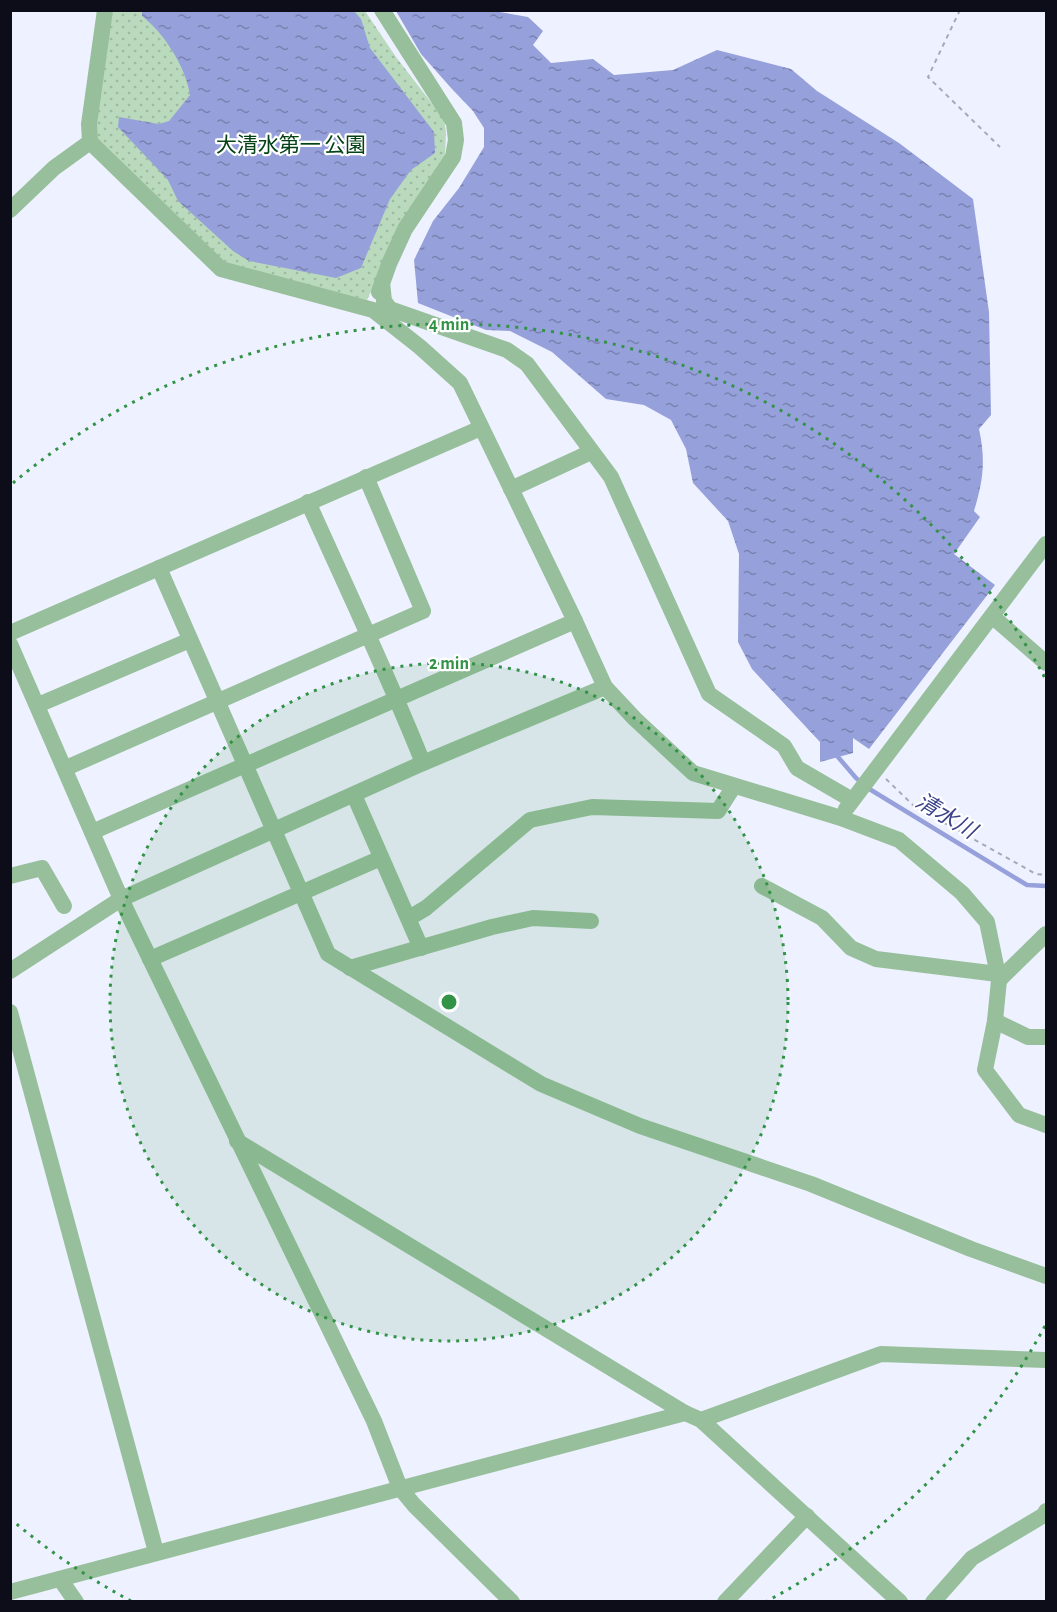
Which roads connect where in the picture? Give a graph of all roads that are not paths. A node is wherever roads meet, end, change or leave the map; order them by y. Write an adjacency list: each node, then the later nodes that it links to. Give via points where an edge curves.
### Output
1 (105, 10): 3 (street, via 89,124)
2 (382, 10): 5 (street, via 454,123 456,140 453,157 405,229)
3 (90, 142): 4 (street, via 54,168); 6 (street, via 221,269)
4 (10, 210)
5 (382, 282): 6 (street); 8 (street, via 384,301 390,309 507,350 527,364)
6 (373, 310): 7 (street, via 460,383)
7 (480, 428): 9 (street); 10 (street)
8 (591, 452): 10 (street); 30 (street, via 611,477 709,694 784,746 797,768)
9 (366, 477): 11 (street); 17 (street, via 423,611)
10 (511, 489): 15 (street)
11 (308, 501): 13 (street); 17 (street)
12 (1047, 544): 14 (street)
13 (159, 568): 16 (street); 18 (street)
14 (993, 617): 20 (street); 30 (street)
15 (575, 621): 21 (street); 22 (street)
16 (10, 633)
17 (367, 636): 22 (street); 23 (street)
18 (190, 640): 23 (street); 24 (street)
19 (10, 644): 24 (street)
20 (1047, 663)
21 (605, 687): 25 (street); 28 (street, via 693,773)
22 (398, 699): 25 (street); 26 (street)
23 (218, 702): 26 (street); 27 (street)
24 (38, 705): 27 (street)
25 (423, 763): 29 (street)
26 (245, 766): 32 (street); 33 (street)
27 (66, 768): 33 (street)
28 (734, 786): 31 (street); 40 (street, via 718,811 592,807 530,820)
29 (354, 795): 32 (street); 34 (street)
30 (854, 797): 31 (street)
31 (841, 818): 47 (street, via 899,840 962,893 987,922)
32 (272, 830): 37 (street); 38 (street)
33 (92, 832): 38 (street)
34 (381, 858): 37 (street); 40 (street)
35 (10, 876): 39 (street, via 42,868)
36 (762, 886): 47 (street, via 822,918 851,948 876,959)
37 (302, 892): 44 (street); 45 (street, via 328,954)
38 (121, 899): 44 (street); 46 (street)
39 (64, 906)
40 (409, 918): 43 (street)
41 (591, 921): 43 (street, via 533,918)
42 (1047, 934): 47 (street)
43 (421, 948): 45 (street)
44 (150, 959): 52 (street)
45 (350, 968): 53 (street, via 541,1084 640,1126 811,1184)
46 (10, 971)
47 (998, 977): 49 (street)
48 (10, 1012): 60 (street)
49 (995, 1021): 50 (street, via 1028,1037); 51 (street, via 985,1070 1019,1115)
50 (1047, 1037)
51 (1047, 1125)
52 (236, 1140): 55 (street); 57 (street, via 374,1421)
53 (1047, 1276)
54 (1047, 1360): 56 (street, via 881,1354)
55 (685, 1413): 56 (street); 57 (street)
56 (701, 1419): 59 (street)
57 (400, 1488): 60 (street); 64 (street)
58 (1046, 1514): 67 (street, via 972,1558)
59 (807, 1516): 65 (street); 66 (street)
60 (156, 1552): 61 (street)
61 (60, 1579): 62 (street); 63 (street)
62 (10, 1592)
63 (76, 1602)
64 (512, 1602)
65 (725, 1602)
66 (900, 1602)
67 (933, 1602)

